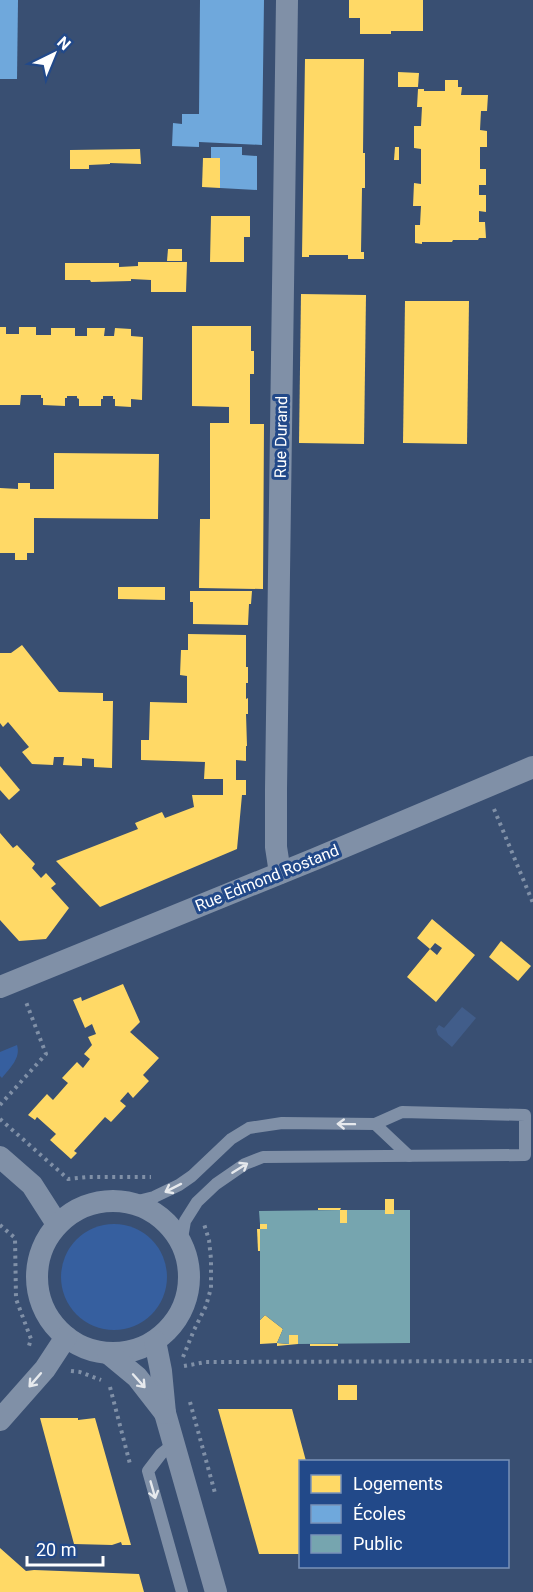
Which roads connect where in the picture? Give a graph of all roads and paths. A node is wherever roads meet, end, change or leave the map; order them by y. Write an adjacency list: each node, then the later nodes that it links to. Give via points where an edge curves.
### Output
1 (287, 0): 4 (street, Rue Durand, via 276,800)
2 (533, 767): 3 (street, Rue Edmond Rostand)
3 (485, 786): 4 (street, Rue Edmond Rostand); 5 (path)
4 (280, 873): 6 (street, Rue Edmond Rostand)
5 (533, 903)
6 (9, 984): 7 (path, via 46,1054)
7 (0, 1104)
8 (0, 1119): 12 (path, via 68,1179 165,1176)
9 (375, 1124): 10 (lane); 10 (lane, via 402,1112 525,1115 525,1155); 12 (lane, one-way to 12, via 282,1123 249,1128 231,1138)
10 (409, 1156): 13 (lane, one-way to 10, via 245,1164 263,1157)
11 (0, 1157): 16 (street, via 32,1185)
12 (179, 1185): 14 (lane, one-way to 14)
13 (197, 1202): 18 (lane, via 185,1221); 22 (path, via 209,1240 211,1288 180,1366 206,1362)
14 (129, 1203): 16 (street, via 95,1203); 18 (street, via 163,1220)
15 (0, 1224): 17 (path)
16 (57, 1224): 19 (street, via 42,1248 36,1275 44,1309)
17 (15, 1238)
18 (181, 1244): 20 (street, via 189,1271 187,1294 179,1316)
19 (66, 1337): 21 (street, via 86,1348); 24 (street, one-way to 24, via 45,1369)
20 (155, 1341): 21 (street, via 124,1353); 23 (street)
21 (108, 1353): 23 (street, one-way to 23, via 137,1377)
22 (533, 1361)
23 (165, 1413): 25 (street)
24 (0, 1420)
25 (175, 1443): 26 (lane, one-way to 26, via 148,1471); 27 (street)
26 (182, 1592)
27 (216, 1592)

